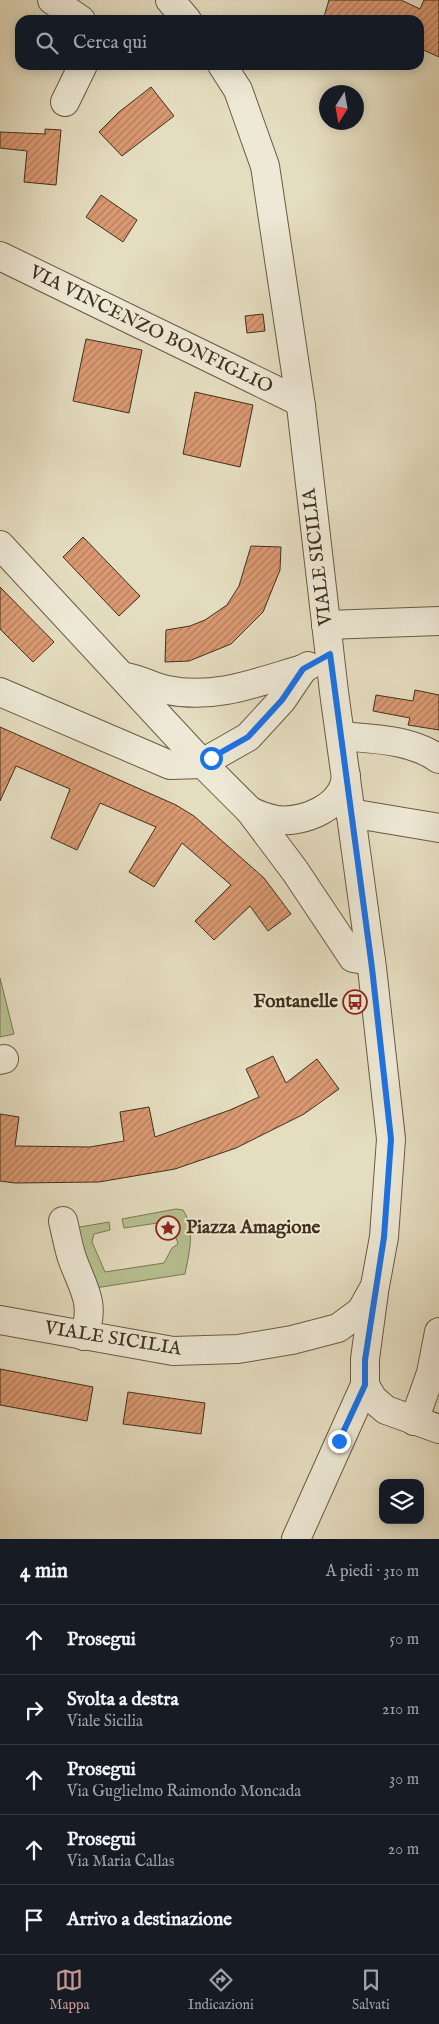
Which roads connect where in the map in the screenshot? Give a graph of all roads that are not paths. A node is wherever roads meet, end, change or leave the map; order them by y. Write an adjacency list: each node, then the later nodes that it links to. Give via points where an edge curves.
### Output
1 (52, 0): 3 (street)
2 (170, 0): 4 (street)
3 (74, 15)
4 (183, 15)
5 (81, 70): 7 (street)
6 (225, 70): 9 (street, VIALE SICILIA, via 238,90 265,166)
7 (65, 102)
8 (0, 256): 9 (street, VIA VINCENZO BONFIGLIO, via 296,400)
9 (300, 406): 12 (street, VIALE SICILIA)
10 (0, 545): 15 (street)
11 (439, 622): 12 (street)
12 (326, 625): 13 (street, VIALE SICILIA)
13 (330, 654): 14 (street); 17 (street, VIALE SICILIA)
14 (303, 669): 15 (street, via 239,689 201,694 166,690); 19 (street, via 282,700 248,737)
15 (123, 676): 19 (street)
16 (0, 692): 19 (street, via 170,765)
17 (340, 736): 18 (street, via 396,741); 20 (street, VIALE SICILIA)
18 (439, 759)
19 (207, 761): 21 (street)
20 (346, 776): 21 (street, via 345,787 338,797 306,817 277,820); 22 (street, VIALE SICILIA)
21 (250, 811): 24 (street, via 353,958)
22 (350, 813): 23 (street); 24 (street, VIALE SICILIA)
23 (439, 828)
24 (371, 961): 26 (street, VIALE SICILIA, via 391,1139 384,1237)
25 (63, 1221): 29 (street, via 88,1299 90,1319)
26 (375, 1286): 29 (street, VIALE SICILIA, via 362,1311 338,1328 292,1340 238,1349 173,1351); 31 (street, via 365,1360)
27 (0, 1320): 29 (street, VIALE SICILIA)
28 (439, 1332): 30 (street)
29 (84, 1336)
30 (435, 1374): 32 (street)
31 (365, 1385): 32 (street, via 386,1410); 33 (street)
32 (426, 1425)
33 (296, 1539)

